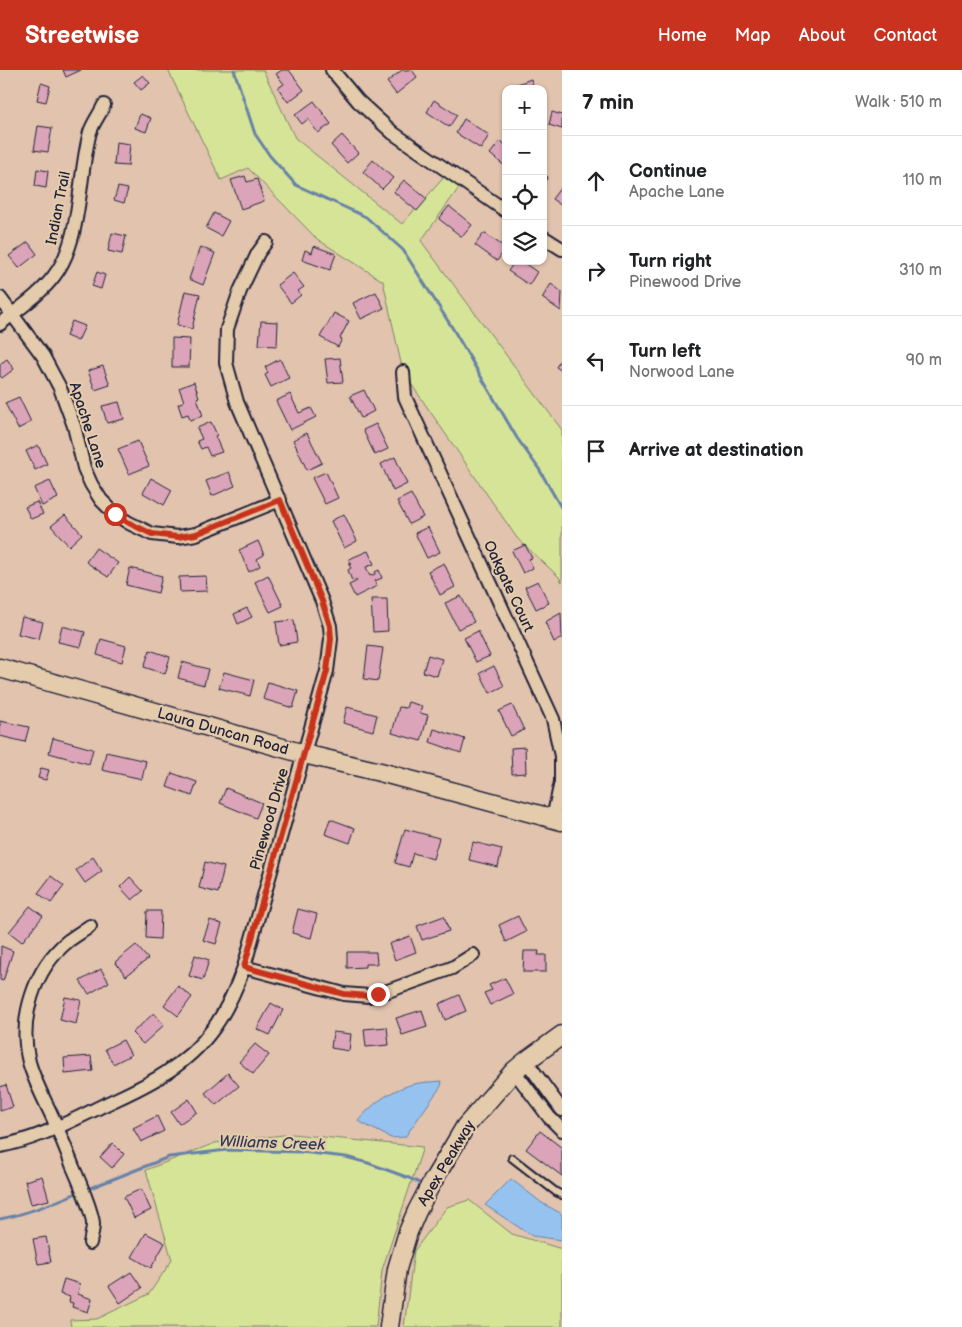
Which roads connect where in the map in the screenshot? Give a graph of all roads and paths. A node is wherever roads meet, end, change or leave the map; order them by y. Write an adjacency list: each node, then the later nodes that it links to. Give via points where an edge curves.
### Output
1 (335, 71): 3 (street, via 358,102 392,133)
2 (104, 105): 8 (street, Indian Trail, via 91,130 76,221 65,257 55,276)
3 (502, 208)
4 (547, 240): 6 (street)
5 (266, 242): 11 (street, Pinewood Drive, via 240,291 227,329 226,363 237,402)
6 (562, 249)
7 (0, 298): 8 (street, Apache Lane)
8 (12, 314): 9 (street, Indian Trail); 11 (street, Apache Lane, via 43,356 60,388 91,484 101,500 122,519 152,534 178,537 196,534)
9 (0, 324)
10 (403, 372): 14 (street, Oakgate Court, via 405,397 553,719 561,756)
11 (280, 500): 13 (street, Pinewood Drive, via 330,626 327,671)
12 (0, 668): 13 (street, Laura Duncan Road)
13 (304, 754): 14 (street, Laura Duncan Road); 17 (street, Pinewood Drive)
14 (558, 820)
15 (90, 926): 21 (street, via 68,942 44,968 28,1008 26,1046 29,1062)
16 (473, 955): 17 (street, via 452,968 369,996 344,994)
17 (244, 967): 21 (street, Pinewood Drive, via 219,1021 193,1052 163,1075)
18 (562, 1035): 19 (street, Apex Peakway)
19 (520, 1066): 20 (street); 22 (street, via 543,1110); 27 (street, Apex Peakway, via 465,1127 417,1211 397,1269)
20 (562, 1110)
21 (57, 1128): 23 (street, Pinewood Drive); 26 (street, via 93,1222)
22 (562, 1130)
23 (0, 1146)
24 (512, 1158): 25 (lane)
25 (562, 1195)
26 (90, 1243)
27 (389, 1327)

